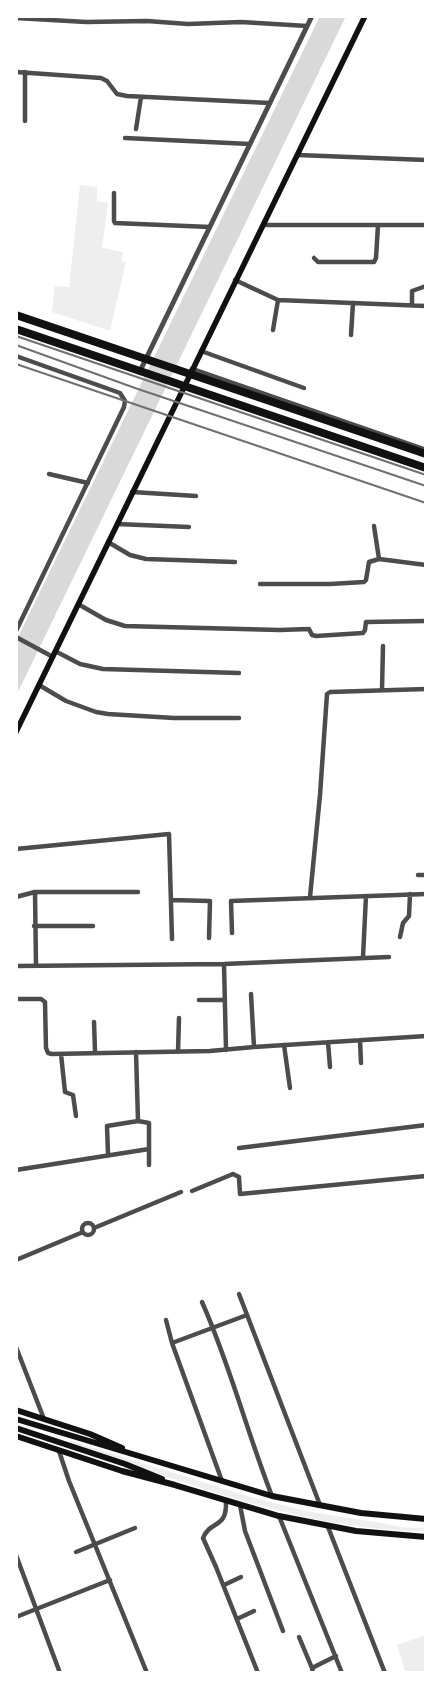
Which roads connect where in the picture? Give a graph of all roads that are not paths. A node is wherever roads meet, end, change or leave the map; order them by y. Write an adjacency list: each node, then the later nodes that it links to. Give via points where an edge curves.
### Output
1 (214, 16): 9 (street)
2 (241, 16): 8 (street)
3 (312, 16): 10 (street)
4 (365, 16): 19 (main road)
5 (16, 18): 6 (street)
6 (36, 18): 7 (street)
7 (62, 18): 9 (street)
8 (241, 22): 9 (street); 10 (street)
9 (214, 23)
10 (307, 26): 14 (street)
11 (16, 72): 12 (street)
12 (26, 72): 13 (street, via 101,78 117,94); 15 (street)
13 (141, 97): 14 (street); 16 (street)
14 (270, 103): 18 (street)
15 (24, 121)
16 (136, 129)
17 (124, 138): 18 (street)
18 (250, 144): 25 (street)
19 (298, 155): 20 (street); 22 (main road)
20 (426, 160)
21 (114, 193): 25 (street, via 115,223)
22 (264, 225): 23 (street); 27 (main road)
23 (378, 225): 24 (street); 26 (street, via 374,262 318,262)
24 (426, 225)
25 (210, 227): 39 (street)
26 (314, 258)
27 (235, 280): 29 (street); 37 (main road)
28 (426, 286): 31 (street, via 412,291)
29 (278, 300): 30 (street); 35 (street)
30 (354, 303): 31 (street); 36 (street)
31 (412, 305): 32 (street)
32 (426, 306)
33 (16, 315): 43 (highway)
34 (16, 329): 44 (highway)
35 (273, 330)
36 (351, 335)
37 (200, 351): 40 (main road); 41 (street)
38 (16, 356): 46 (street, via 120,393 125,401)
39 (141, 369)
40 (192, 369): 42 (street); 47 (main road)
41 (304, 388)
42 (426, 450)
43 (426, 454)
44 (426, 468)
45 (49, 474): 46 (street)
46 (88, 483): 59 (street)
47 (132, 492): 48 (street); 49 (main road)
48 (196, 496)
49 (117, 524): 51 (street); 52 (main road)
50 (374, 526): 53 (street)
51 (189, 527)
52 (108, 542): 54 (street, via 146,560); 57 (main road)
53 (379, 559): 55 (street); 56 (street, via 369,562 364,582)
54 (236, 562)
55 (426, 565)
56 (260, 584)
57 (78, 604): 58 (street, via 118,625 304,628 316,636 363,633 366,622); 62 (main road)
58 (426, 620)
59 (16, 631)
60 (17, 637): 62 (street)
61 (383, 646): 66 (street)
62 (54, 654): 63 (street, via 103,669); 64 (main road)
63 (239, 673)
64 (39, 685): 67 (street, via 66,701 108,714); 68 (main road)
65 (426, 689): 66 (street)
66 (382, 690): 78 (street, via 327,694)
67 (239, 718)
68 (16, 732)
69 (16, 849): 79 (street, via 169,834)
70 (418, 875): 71 (street)
71 (426, 875)
72 (35, 892): 73 (street); 77 (street); 80 (street)
73 (138, 892)
74 (410, 894): 75 (street); 76 (street); 83 (street, via 408,916)
75 (426, 894)
76 (366, 896): 78 (street); 86 (street)
77 (16, 897)
78 (310, 898): 82 (street, via 231,901)
79 (171, 900): 84 (street, via 210,901); 85 (street)
80 (34, 926): 81 (street); 90 (street)
81 (92, 926)
82 (232, 933)
83 (400, 937)
84 (209, 938)
85 (172, 939)
86 (363, 957): 87 (street); 88 (street)
87 (389, 957)
88 (224, 964): 90 (street); 94 (street)
89 (16, 966): 90 (street)
90 (36, 966)
91 (251, 994): 101 (street)
92 (16, 999): 106 (street, via 46,1002 46,1048 48,1053)
93 (200, 1000): 94 (street)
94 (225, 1000): 102 (street)
95 (178, 1018): 105 (street)
96 (94, 1022): 103 (street)
97 (426, 1036): 98 (street)
98 (360, 1040): 99 (street); 107 (street)
99 (328, 1042): 100 (street); 108 (street)
100 (284, 1045): 101 (street); 109 (street)
101 (254, 1047): 102 (street)
102 (226, 1050): 105 (street)
103 (95, 1052): 104 (street); 106 (street)
104 (136, 1052): 105 (street); 111 (street)
105 (178, 1052)
106 (61, 1054): 110 (street, via 66,1092 73,1095)
107 (361, 1063)
108 (330, 1068)
109 (290, 1088)
110 (76, 1116)
111 (138, 1121): 114 (street, via 149,1123); 115 (street, via 107,1126)
112 (426, 1125): 113 (street)
113 (239, 1148)
114 (150, 1150): 115 (street); 116 (street)
115 (108, 1154): 117 (street)
116 (149, 1165)
117 (16, 1170)
118 (426, 1176): 119 (street, via 240,1194 239,1177 233,1174)
119 (192, 1191)
120 (181, 1192): 121 (street)
121 (94, 1228): 122 (street, via 89,1235); 122 (street, via 92,1224 86,1224)
122 (83, 1232): 123 (street)
123 (16, 1260)
124 (239, 1294): 126 (street)
125 (202, 1302): 128 (street)
126 (247, 1315): 128 (street); 143 (street)
127 (166, 1320): 129 (street)
128 (214, 1328): 129 (street); 140 (street)
129 (172, 1343): 138 (street)
130 (16, 1347): 133 (street)
131 (16, 1410): 133 (main road)
132 (16, 1419): 137 (main road)
133 (44, 1419): 137 (main road, via 90,1434)
134 (16, 1428): 139 (main road, via 125,1464)
135 (16, 1436): 136 (main road)
136 (58, 1450): 139 (main road); 149 (street)
137 (134, 1454): 138 (main road)
138 (222, 1481): 140 (main road)
139 (175, 1485): 141 (main road)
140 (272, 1496): 143 (main road)
141 (226, 1501): 142 (main road); 154 (street, via 223,1519 203,1538)
142 (240, 1505): 144 (main road); 159 (street, via 245,1531)
143 (320, 1506): 145 (main road)
144 (279, 1516): 146 (main road); 161 (street)
145 (426, 1518)
146 (328, 1527): 148 (main road); 167 (street)
147 (135, 1528): 149 (street)
148 (426, 1537)
149 (95, 1544): 150 (street); 153 (street)
150 (76, 1552)
151 (16, 1555): 155 (street)
152 (241, 1577): 154 (street)
153 (110, 1580): 155 (street); 164 (street)
154 (224, 1585): 158 (street)
155 (36, 1609): 157 (street); 163 (street)
156 (254, 1611): 158 (street)
157 (16, 1617)
158 (237, 1619): 165 (street)
159 (283, 1631)
160 (299, 1637): 162 (street)
161 (336, 1656): 162 (street); 166 (street)
162 (312, 1670)
163 (60, 1673)
164 (148, 1673)
165 (258, 1673)
166 (342, 1673)
167 (385, 1673)

